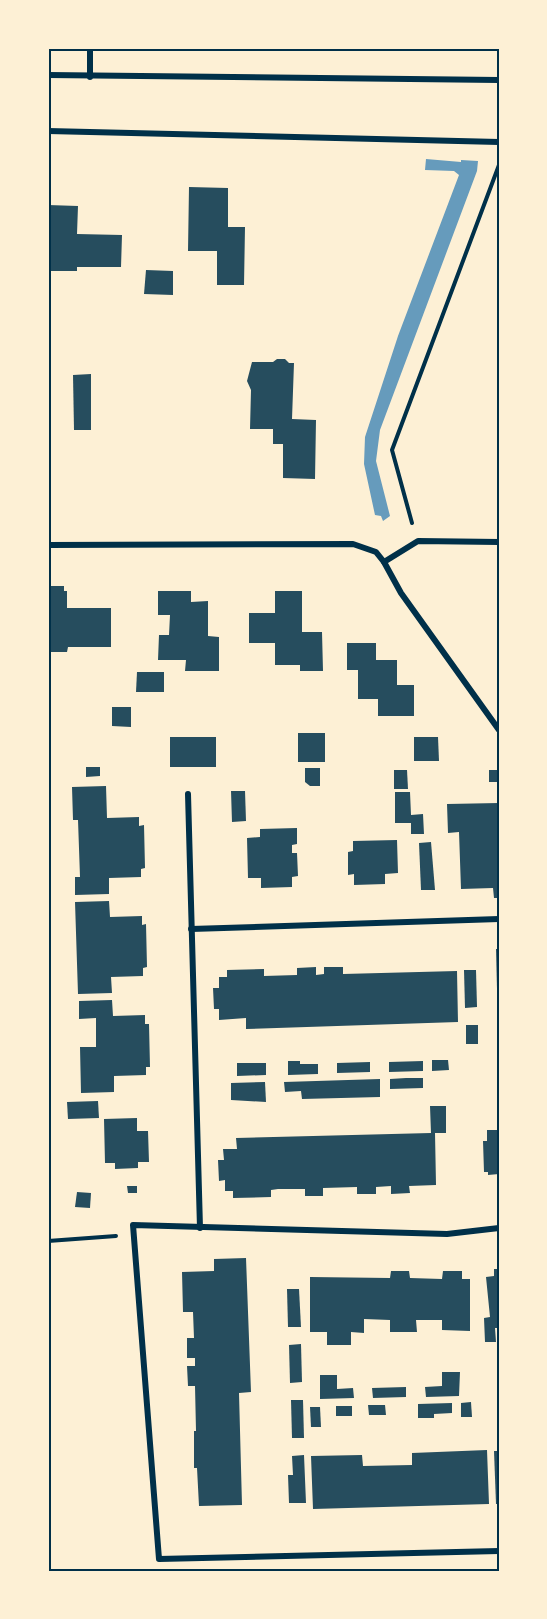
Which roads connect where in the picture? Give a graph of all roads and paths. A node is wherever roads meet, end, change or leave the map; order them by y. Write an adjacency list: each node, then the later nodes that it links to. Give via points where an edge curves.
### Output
1 (90, 48): 3 (street)
2 (48, 75): 3 (street)
3 (90, 76): 4 (street)
4 (499, 80)
5 (48, 131): 6 (street)
6 (499, 142)
7 (499, 165): 8 (path, via 392,450)
8 (418, 542): 9 (street); 11 (street)
9 (499, 542)
10 (48, 545): 11 (street, via 352,543 376,552)
11 (384, 562): 12 (street)
12 (499, 730)
13 (188, 794): 15 (street)
14 (499, 919): 15 (street)
15 (191, 929): 16 (street)
16 (200, 1228): 17 (street, via 447,1234); 18 (street, via 132,1225)
17 (499, 1228)
18 (133, 1234): 19 (path); 20 (street, via 159,1559)
19 (48, 1241)
20 (499, 1551)

